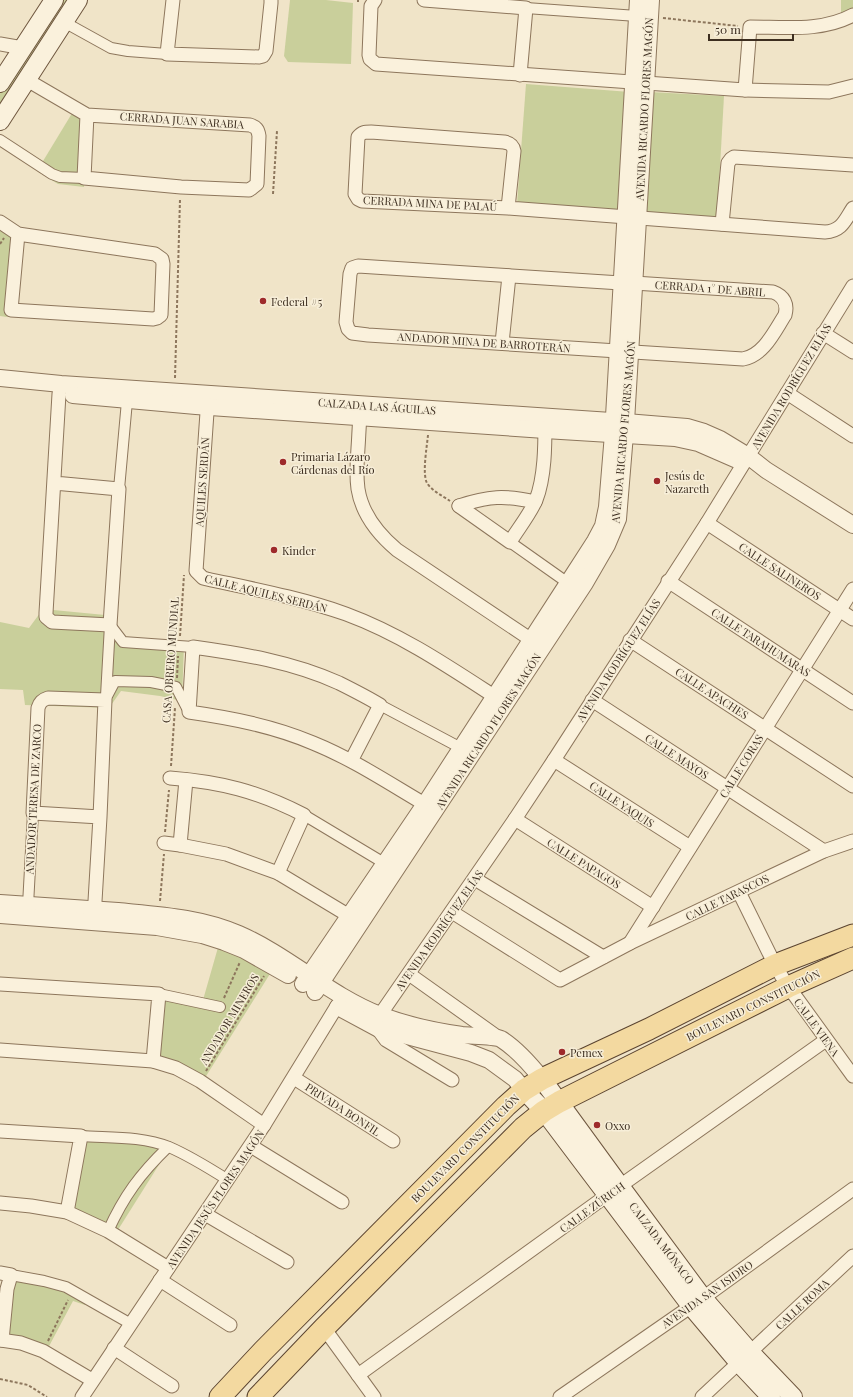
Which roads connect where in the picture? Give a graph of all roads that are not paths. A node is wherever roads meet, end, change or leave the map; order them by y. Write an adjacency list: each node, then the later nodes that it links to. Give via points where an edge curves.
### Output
1 (54, 0): 14 (main road)
2 (78, 0): 12 (main road)
3 (173, 0): 15 (street)
4 (270, 0): 15 (street, via 272,3 268,44 262,56)
5 (424, 0): 9 (street)
6 (638, 0): 11 (street, AVENIDA RICARDO FLORES MAGÓN)
7 (651, 0): 11 (street, AVENIDA RICARDO FLORES MAGÓN)
8 (373, 3): 16 (street, via 369,55 376,64)
9 (526, 8): 11 (street); 16 (street)
10 (853, 15): 21 (street, via 832,24 808,27 750,27)
11 (643, 16): 19 (street, AVENIDA RICARDO FLORES MAGÓN)
12 (64, 22): 15 (street, via 110,48); 17 (main road)
13 (0, 44): 14 (street)
14 (23, 48): 18 (main road)
15 (167, 54)
16 (520, 75): 19 (street)
17 (28, 80): 22 (street, CERRADA JUAN SARABIA); 23 (main road)
18 (0, 83)
19 (639, 83): 21 (street); 29 (street, AVENIDA RICARDO FLORES MAGÓN)
20 (853, 86): 21 (street, via 829,92)
21 (745, 90)
22 (87, 115): 26 (street); 26 (street, CERRADA JUAN SARABIA, via 250,125 255,126 259,136 256,186 248,190)
23 (0, 121)
24 (0, 140): 26 (street, via 52,174)
25 (853, 165): 31 (street, via 734,157 728,163)
26 (84, 178)
27 (508, 208): 27 (street, CERRADA MINA DE PALAÚ, via 358,199 355,194 358,137 364,132 371,132 510,143 514,151); 29 (street, CERRADA MINA DE PALAÚ)
28 (853, 208): 31 (street, CERRADA MINA DE PALAÚ, via 839,228 831,231)
29 (631, 217): 31 (street, CERRADA MINA DE PALAÚ); 34 (street, AVENIDA RICARDO FLORES MAGÓN)
30 (0, 222): 32 (street)
31 (722, 224)
32 (18, 234): 32 (street, via 155,254 162,259 163,264 161,315 153,319 11,310)
33 (509, 276): 34 (street); 37 (street); 37 (street, ANDADOR MINA DE BARROTERÁN, via 362,265 354,266 350,274 346,322 352,333)
34 (628, 283): 38 (street, AVENIDA RICARDO FLORES MAGÓN); 38 (street, CERRADA 1° DE ABRIL, via 773,292 782,297 786,309 785,315 762,349 749,358)
35 (853, 286): 36 (street, AVENIDA RODRÍGUEZ ELÍAS)
36 (824, 333): 39 (street); 43 (street, AVENIDA RODRÍGUEZ ELÍAS)
37 (502, 343): 38 (street, ANDADOR MINA DE BARROTERÁN)
38 (624, 352): 48 (street, AVENIDA RICARDO FLORES MAGÓN)
39 (853, 352)
40 (0, 378): 42 (street, CALZADA LAS ÁGUILAS)
41 (0, 388): 42 (street, CALZADA LAS ÁGUILAS)
42 (60, 389): 44 (street, CALZADA LAS ÁGUILAS); 45 (street, CALZADA LAS ÁGUILAS, via 174,391); 51 (street)
43 (787, 393): 49 (street); 50 (street, AVENIDA RODRÍGUEZ ELÍAS)
44 (127, 400): 45 (street, CALZADA LAS ÁGUILAS); 52 (street)
45 (208, 400): 46 (street, CALZADA LAS ÁGUILAS); 57 (street, AQUILES SERDÁN)
46 (360, 411): 47 (street, CALZADA LAS ÁGUILAS); 47 (street, CALZADA LAS ÁGUILAS, via 430,422); 65 (street, via 358,489 371,524 397,550)
47 (544, 424): 48 (street, CALZADA LAS ÁGUILAS); 53 (street, via 542,474)
48 (619, 428): 50 (street, CALZADA LAS ÁGUILAS, via 687,427 720,439); 59 (street, AVENIDA RICARDO FLORES MAGÓN, via 603,526); 65 (street, AVENIDA RICARDO FLORES MAGÓN, via 618,520 585,583)
49 (853, 436)
50 (746, 459): 54 (street, AVENIDA RODRÍGUEZ ELÍAS); 55 (street, CALZADA LAS ÁGUILAS)
51 (54, 483): 52 (street); 63 (street, via 46,617 52,622)
52 (119, 489): 63 (street)
53 (535, 502): 56 (street); 56 (street, via 497,497 459,506)
54 (707, 523): 58 (street, AVENIDA RODRÍGUEZ ELÍAS); 61 (street, CALLE SALINEROS)
55 (853, 525)
56 (510, 542): 59 (street)
57 (191, 570): 69 (street, CALLE AQUILES SERDÁN, via 203,578 296,599 346,614 389,632 426,652)
58 (668, 581): 64 (street, AVENIDA RODRÍGUEZ ELÍAS); 67 (street, CALLE TARAHUMARAS)
59 (568, 583): 65 (street, AVENIDA RICARDO FLORES MAGÓN)
60 (853, 589): 61 (street, CALLE CORAS)
61 (840, 610): 62 (street, CALLE SALINEROS); 67 (street, CALLE CORAS)
62 (853, 618)
63 (110, 625): 66 (street, via 123,642); 68 (street)
64 (630, 640): 70 (street, AVENIDA RODRÍGUEZ ELÍAS); 74 (street, CALLE APACHES)
65 (537, 644): 69 (street, AVENIDA RICARDO FLORES MAGÓN)
66 (193, 647): 72 (street, via 243,654 291,666 338,683); 73 (street)
67 (802, 669): 71 (street, CALLE TARAHUMARAS); 74 (street, CALLE CORAS)
68 (105, 700): 73 (street, via 115,681 151,682 176,687); 83 (street, ANDADOR TERESA DE ZARCO, via 48,698 41,701 38,708); 85 (street)
69 (500, 700): 75 (street, AVENIDA RICARDO FLORES MAGÓN); 82 (street, AVENIDA RICARDO FLORES MAGÓN)
70 (592, 700): 76 (street, AVENIDA RODRÍGUEZ ELÍAS); 81 (street, CALLE MAYOS)
71 (853, 703)
72 (380, 704): 75 (street); 77 (street)
73 (189, 712): 77 (street, via 231,718 272,729 312,743)
74 (765, 728): 80 (street, CALLE APACHES); 81 (street, CALLE CORAS)
75 (461, 748): 82 (street, AVENIDA RICARDO FLORES MAGÓN)
76 (554, 760): 86 (street, AVENIDA RODRÍGUEZ ELÍAS); 90 (street, CALLE YAQUIS)
77 (351, 761): 82 (street)
78 (170, 778): 79 (street)
79 (186, 780): 84 (street, via 220,784 250,792 279,802); 89 (street)
80 (853, 786)
81 (727, 789): 90 (street, CALLE CORAS); 91 (street, CALLE MAYOS)
82 (430, 807): 92 (street, AVENIDA RICARDO FLORES MAGÓN); 102 (street, AVENIDA RICARDO FLORES MAGÓN)
83 (33, 813): 85 (street); 97 (street, ANDADOR TERESA DE ZARCO)
84 (304, 815): 92 (street); 93 (street)
85 (100, 817): 101 (street)
86 (516, 819): 94 (street, AVENIDA RODRÍGUEZ ELÍAS); 98 (street, CALLE PAPAGOS)
87 (853, 840): 91 (street, CALLE TARASCOS)
88 (164, 843): 89 (street)
89 (180, 844): 93 (street, via 226,854)
90 (690, 847): 98 (street, CALLE CORAS)
91 (824, 851): 95 (street, CALLE TARASCOS)
92 (384, 863): 102 (street, AVENIDA RICARDO FLORES MAGÓN)
93 (278, 873): 102 (street)
94 (475, 879): 99 (street, AVENIDA RODRÍGUEZ ELÍAS); 105 (street)
95 (739, 892): 104 (street, CALLE TARASCOS); 107 (street, CALLE VIENA)
96 (0, 903): 97 (street)
97 (28, 905): 101 (street)
98 (653, 906): 104 (street, CALLE CORAS)
99 (452, 912): 105 (street, CALLE TARASCOS, via 560,980); 108 (street, AVENIDA RODRÍGUEZ ELÍAS)
100 (0, 915): 101 (street)
101 (94, 916): 110 (street, via 202,935 244,950); 110 (street, via 160,914 220,926 260,945)
102 (355, 920): 110 (street, AVENIDA RICARDO FLORES MAGÓN)
103 (853, 935): 107 (main road, BOULEVARD CONSTITUCIÓN)
104 (630, 943): 105 (street, CALLE TARASCOS)
105 (603, 957)
106 (853, 958): 111 (main road, BOULEVARD CONSTITUCIÓN)
107 (775, 965): 111 (street, CALLE VIENA); 122 (main road, BOULEVARD CONSTITUCIÓN, via 649,1029)
108 (409, 974): 115 (street, AVENIDA RODRÍGUEZ ELÍAS); 116 (street)
109 (0, 984): 112 (street)
110 (312, 984): 113 (street)
111 (788, 987): 117 (street, CALLE VIENA); 125 (main road, BOULEVARD CONSTITUCIÓN)
112 (159, 994): 114 (street); 119 (street)
113 (341, 1002): 115 (street); 121 (street, AVENIDA JESÚS FLORES MAGÓN)
114 (220, 1006)
115 (378, 1021): 116 (street); 123 (street, via 386,1040); 124 (street, via 489,1060 515,1079)
116 (499, 1038): 122 (street, via 527,1060)
117 (826, 1040): 120 (street, CALLE VIENA); 134 (street, CALLE ZÚRICH)
118 (0, 1050): 119 (street)
119 (153, 1061): 126 (street, via 176,1068 200,1081)
120 (853, 1076)
121 (294, 1078): 126 (street, AVENIDA JESÚS FLORES MAGÓN); 129 (street, PRIVADA BONFIL)
122 (542, 1079): 124 (main road, BOULEVARD CONSTITUCIÓN); 125 (main road, CALZADA MÓNACO)
123 (452, 1080)
124 (524, 1090): 125 (main road, CALZADA MÓNACO); 156 (main road, BOULEVARD CONSTITUCIÓN, via 263,1350)
125 (552, 1106): 134 (main road, CALZADA MÓNACO); 148 (main road, BOULEVARD CONSTITUCIÓN, via 523,1128)
126 (264, 1125): 130 (street, AVENIDA JESÚS FLORES MAGÓN)
127 (0, 1131): 128 (street)
128 (81, 1136): 131 (street, via 145,1141); 137 (street)
129 (393, 1141)
130 (251, 1146): 132 (street, AVENIDA JESÚS FLORES MAGÓN); 135 (street)
131 (168, 1147): 132 (street); 139 (street, via 133,1185)
132 (228, 1180): 138 (street, AVENIDA JESÚS FLORES MAGÓN)
133 (853, 1190): 145 (street, AVENIDA SAN ISIDRO)
134 (614, 1191): 145 (main road, CALZADA MÓNACO); 152 (street, CALLE ZÚRICH)
135 (342, 1202)
136 (0, 1203): 137 (street)
137 (67, 1212): 139 (street)
138 (205, 1214): 141 (street); 142 (street, AVENIDA JESÚS FLORES MAGÓN)
139 (108, 1231): 142 (street)
140 (853, 1256): 151 (street, CALLE ROMA)
141 (287, 1262)
142 (168, 1268): 144 (street, AVENIDA JESÚS FLORES MAGÓN)
143 (5, 1274): 146 (street, via 44,1281 73,1290); 149 (street, via 7,1289)
144 (160, 1280): 146 (street, AVENIDA JESÚS FLORES MAGÓN); 147 (street)
145 (697, 1302): 151 (main road, CALZADA MÓNACO); 159 (street, AVENIDA SAN ISIDRO)
146 (131, 1324): 150 (street, AVENIDA JESÚS FLORES MAGÓN)
147 (230, 1325)
148 (324, 1328): 152 (street); 157 (main road, BOULEVARD CONSTITUCIÓN)
149 (1, 1340): 153 (street, via 43,1351)
150 (114, 1348): 153 (street, AVENIDA JESÚS FLORES MAGÓN); 154 (street)
151 (745, 1357): 160 (street, CALLE ROMA); 161 (main road, CALZADA MÓNACO); 162 (main road, CALZADA MÓNACO)
152 (358, 1375): 158 (street)
153 (92, 1380): 155 (street, AVENIDA JESÚS FLORES MAGÓN)
154 (172, 1386)
155 (82, 1397)
156 (220, 1397)
157 (258, 1397)
158 (374, 1397)
159 (560, 1397)
160 (702, 1397)
161 (771, 1397)
162 (793, 1397)

